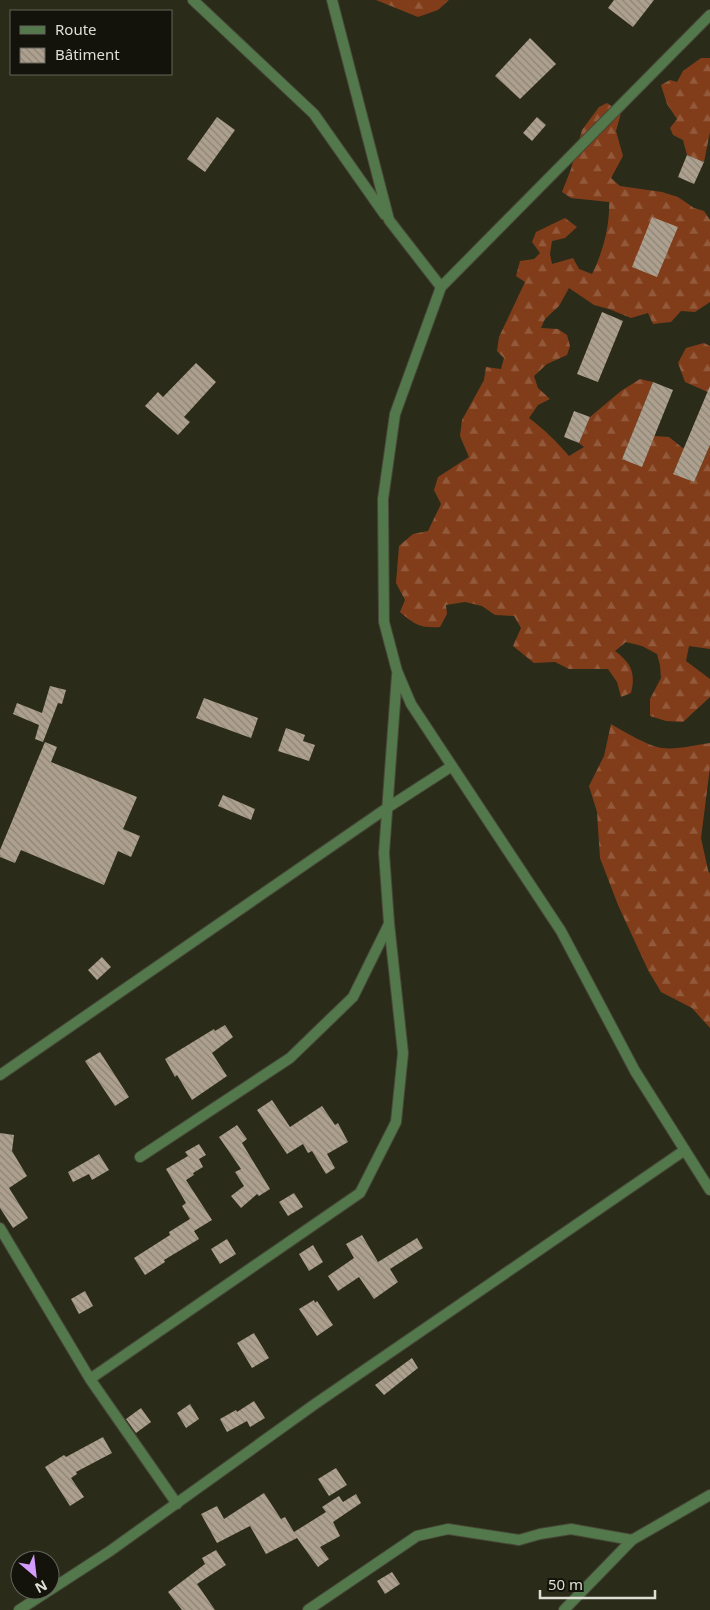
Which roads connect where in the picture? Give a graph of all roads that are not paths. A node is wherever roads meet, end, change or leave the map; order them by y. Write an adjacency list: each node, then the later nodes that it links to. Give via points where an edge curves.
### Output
1 (193, 0): 4 (street, via 314,114)
2 (332, 0): 4 (street)
3 (710, 15): 5 (street)
4 (389, 220): 5 (street)
5 (441, 287): 6 (street, via 395,414 383,500 384,622)
6 (398, 671): 7 (street, via 411,704); 8 (street)
7 (452, 766): 8 (street); 11 (street, via 561,931 636,1071)
8 (387, 808): 9 (street, via 384,853); 10 (street)
9 (389, 923): 12 (street, via 353,997 290,1058); 15 (street, via 403,1053 396,1122 360,1192)
10 (0, 1075)
11 (685, 1150): 13 (street); 17 (street, via 315,1404)
12 (140, 1157)
13 (710, 1190)
14 (0, 1228): 15 (street)
15 (90, 1379): 17 (street)
16 (710, 1495): 18 (street)
17 (177, 1504): 19 (street)
18 (632, 1540): 22 (street, via 571,1529 519,1540 448,1529 417,1536); 23 (street)
19 (60, 1584)
20 (34, 1600): 21 (street)
21 (19, 1610)
22 (308, 1610)
23 (564, 1610)

